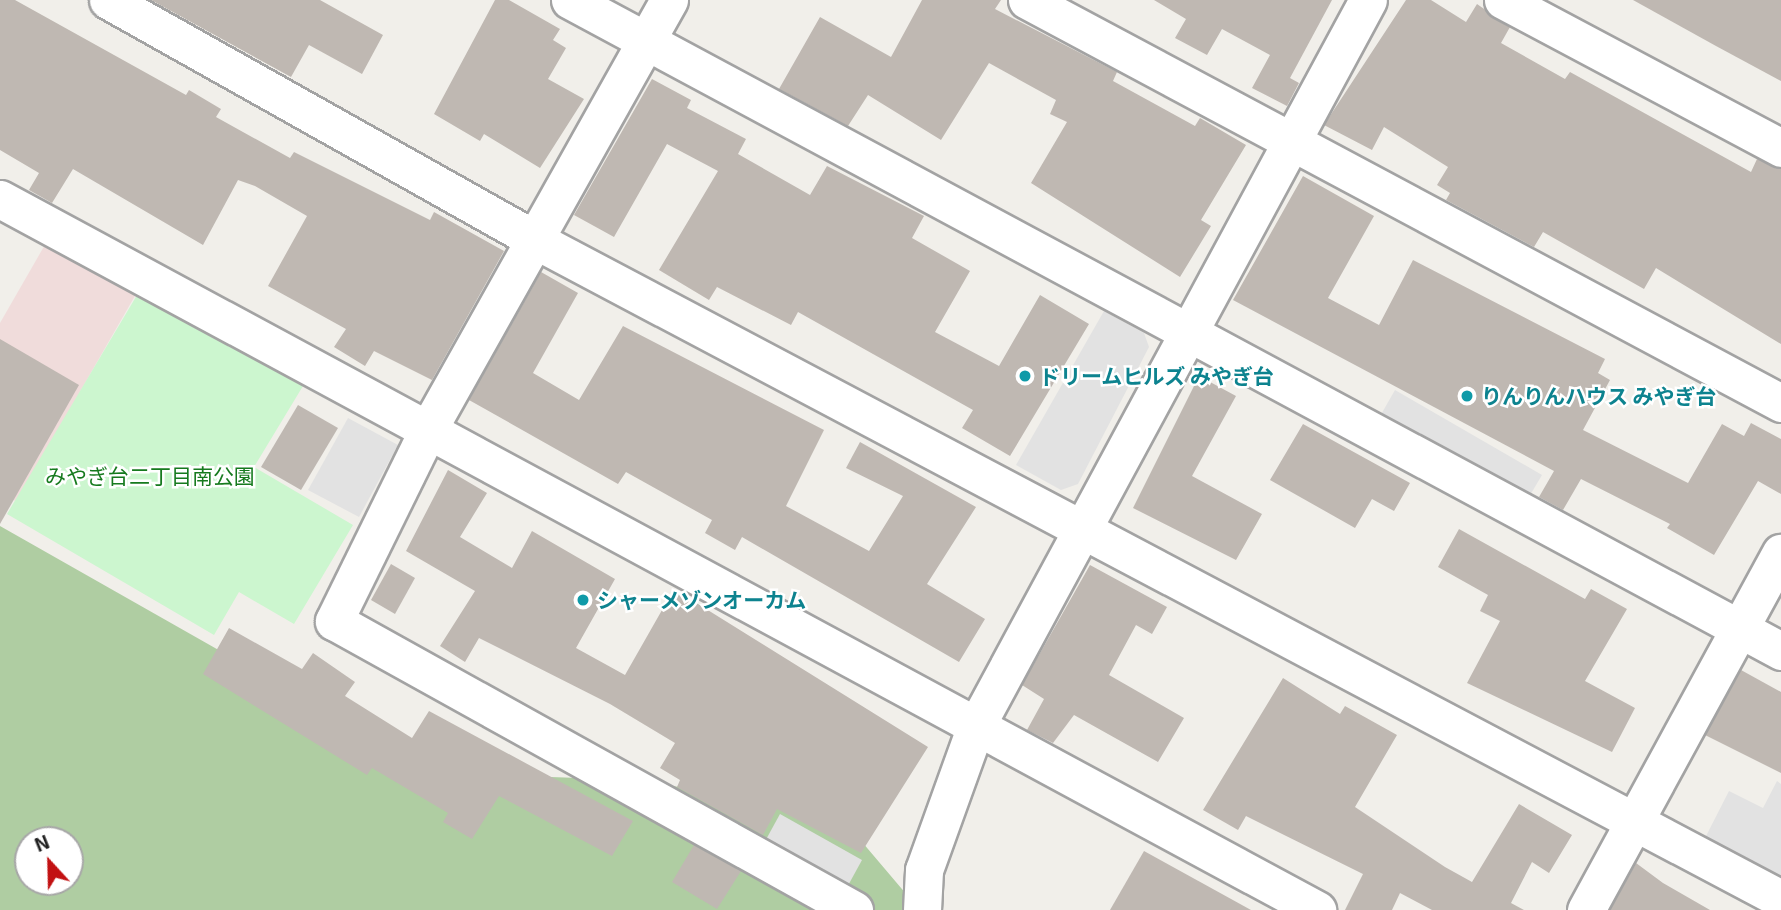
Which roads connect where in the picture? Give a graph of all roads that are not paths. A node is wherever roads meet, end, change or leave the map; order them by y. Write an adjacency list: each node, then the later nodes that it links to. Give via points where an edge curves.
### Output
1 (108, 0): 11 (street)
2 (570, 0): 7 (street)
3 (669, 0): 7 (street)
4 (1027, 0): 8 (street)
5 (1368, 0): 8 (street)
6 (1503, 0): 9 (street)
7 (646, 41): 11 (street); 12 (street)
8 (1289, 144): 12 (street); 13 (street)
9 (1781, 148)
10 (0, 199): 14 (street)
11 (537, 241): 14 (street); 15 (street)
12 (1183, 333): 15 (street); 17 (street)
13 (1781, 403)
14 (427, 432): 19 (street); 22 (street, via 334,621)
15 (1079, 528): 19 (street); 20 (street)
16 (1781, 553): 17 (street)
17 (1741, 629): 18 (street); 20 (street)
18 (1781, 651)
19 (975, 729): 23 (street, via 923,870); 24 (street)
20 (1635, 820): 21 (street); 25 (street)
21 (1781, 899)
22 (854, 910)
23 (922, 910)
24 (1317, 910)
25 (1586, 910)

